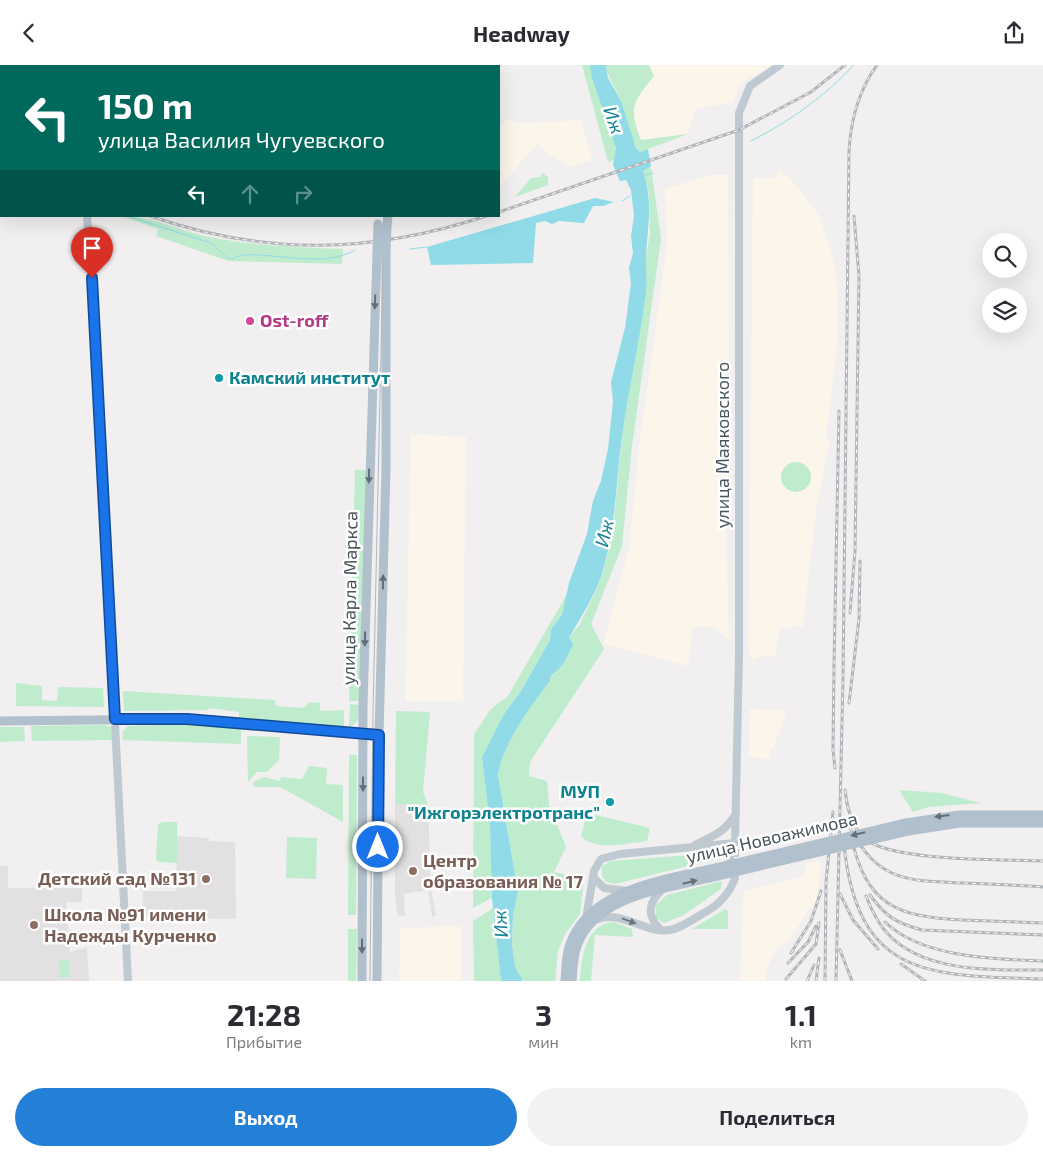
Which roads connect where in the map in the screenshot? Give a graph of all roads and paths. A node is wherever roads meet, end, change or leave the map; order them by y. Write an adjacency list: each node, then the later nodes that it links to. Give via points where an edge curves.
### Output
1 (780, 65): 10 (main road, улица Маяковского, via 750,86 739,113)
2 (86, 217): 6 (main road, via 94,307)
3 (378, 220): 5 (main road, улица Карла Маркса, bridge)
4 (388, 220): 5 (main road, улица Карла Маркса, bridge)
5 (381, 253): 8 (main road, улица Карла Маркса, one-way to 8); 9 (main road, улица Карла Маркса, one-way to 5, via 386,451)
6 (115, 719): 7 (main road); 8 (main road, via 211,720); 25 (main road)
7 (0, 721)
8 (363, 735): 9 (main road); 26 (main road, улица Карла Маркса, one-way to 26)
9 (379, 735): 27 (main road, улица Карла Маркса)
10 (736, 814): 14 (main road, улица Маяковского, via 736,843); 15 (main road, via 721,833)
11 (1043, 815): 13 (main road, улица Новоажимова, one-way to 13, via 959,815)
12 (1043, 823): 13 (main road, улица Новоажимова, via 973,822)
13 (907, 827): 17 (main road, улица Новоажимова, bridge)
14 (708, 846): 15 (main road); 16 (main road, via 724,851)
15 (689, 847): 18 (main road, via 607,856 595,867)
16 (735, 865)
17 (708, 874): 20 (main road, улица Новоажимова, one-way to 17); 21 (main road, улица Новоажимова)
18 (594, 878): 21 (main road, via 604,889); 22 (main road)
19 (735, 878): 24 (main road, via 727,895 711,910 676,928)
20 (662, 889): 23 (main road, улица Новоажимова, via 622,901); 24 (main road, via 650,908 653,922)
21 (629, 891): 22 (main road, улица Новоажимова, via 611,899)
22 (586, 919): 28 (main road, улица Новоажимова, via 570,945)
23 (596, 919): 24 (main road, one-way to 24, via 612,915); 29 (main road, улица Новоажимова, via 578,943)
24 (662, 930)
25 (128, 981)
26 (362, 981)
27 (377, 981)
28 (565, 981)
29 (572, 981)

